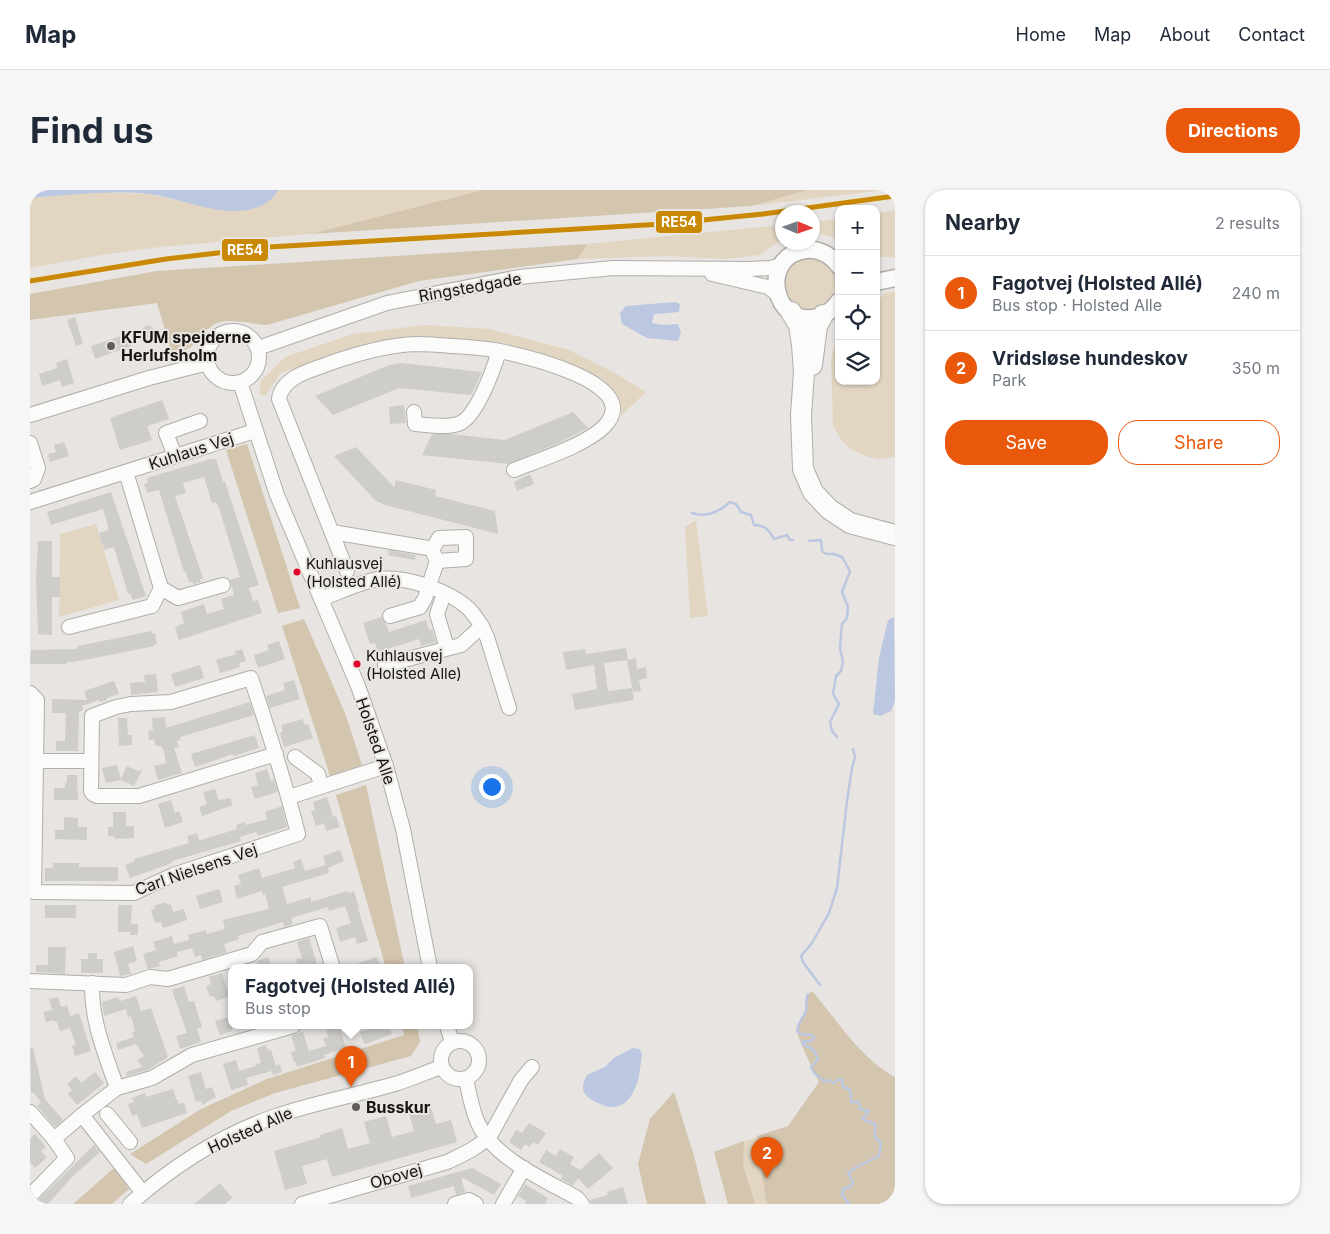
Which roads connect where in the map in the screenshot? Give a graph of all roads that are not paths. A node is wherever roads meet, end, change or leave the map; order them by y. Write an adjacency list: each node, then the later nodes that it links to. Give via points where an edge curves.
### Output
1 (835, 261): 2 (main road, via 819,251 808,250 798,252)
2 (782, 264): 3 (street, Ringstedgade, via 770,268); 8 (main road, via 776,279)
3 (689, 269): 8 (street, Ringstedgade, via 768,287); 12 (street, Ringstedgade, via 595,268 527,276 387,303)
4 (880, 272): 5 (main road)
5 (895, 274)
6 (895, 278): 7 (main road)
7 (880, 281)
8 (777, 294): 10 (main road)
9 (835, 306): 11 (main road)
10 (790, 312): 11 (main road, via 806,318); 28 (highway, via 799,324 802,345 803,469 812,492 828,509 850,523)
11 (823, 315): 26 (highway, via 817,326 811,372 809,468 818,489 848,515 879,522)
12 (258, 348): 14 (street, via 247,335 230,331 215,339 210,346); 15 (street, via 258,365 254,373)
13 (499, 351): 16 (street, via 476,406 465,420 457,424 415,424); 22 (street, via 554,365 592,382 611,398 611,417 592,438); 27 (street, via 421,344 362,352 306,371 284,387 279,399)
14 (208, 363): 15 (street, via 217,377 232,383); 17 (street)
15 (240, 382): 19 (street, Holsted Alle)
16 (414, 412)
17 (30, 415)
18 (200, 422): 21 (street, via 166,433)
19 (256, 431): 21 (street, Kuhlaus Vej); 34 (street, Holsted Alle, via 277,495)
20 (31, 450): 24 (street, via 38,468)
21 (175, 456): 23 (street, Kuhlaus Vej)
22 (514, 470)
23 (126, 472): 25 (street, Kuhlaus Vej); 32 (street)
24 (30, 481)
25 (30, 502)
26 (895, 521)
27 (332, 532): 29 (street); 31 (street, via 428,548 435,556)
28 (895, 535)
29 (347, 571)
30 (223, 585): 32 (street, via 178,598)
31 (428, 587): 33 (street); 34 (street, via 394,578 378,579); 35 (street, via 420,607)
32 (161, 588): 37 (street, via 152,606)
33 (444, 594): 36 (street, via 462,604); 38 (street, via 437,614)
34 (321, 599): 46 (street, Holsted Alle)
35 (390, 616)
36 (482, 626): 38 (street, via 465,642); 41 (street)
37 (69, 627)
38 (447, 648): 39 (street)
39 (385, 665)
40 (30, 693): 44 (street, Carl Nielsens Vej, via 37,700)
41 (509, 708)
42 (276, 754): 45 (street, Carl Nielsens Vej, via 139,796 93,794); 45 (street, Carl Nielsens Vej, via 251,678 171,702 131,704 92,716); 48 (street, Carl Nielsens Vej)
43 (296, 757): 47 (street, via 318,774)
44 (36, 761): 45 (street); 48 (street, Carl Nielsens Vej, via 34,892 134,893 173,876 298,834)
45 (90, 761)
46 (386, 766): 47 (street); 50 (street, Holsted Alle, via 403,829)
47 (322, 786): 48 (street)
48 (289, 797)
49 (332, 964): 52 (street, via 320,926 262,942 252,954 168,979 150,977 126,985)
50 (429, 964)
51 (30, 981): 52 (street)
52 (92, 983): 59 (street, via 94,1019)
53 (283, 1029): 59 (street, via 192,1055 152,1078)
54 (447, 1029): 55 (street)
55 (452, 1042): 57 (street, via 443,1050); 58 (street, via 459,1040 472,1045 479,1056 477,1070)
56 (532, 1066): 65 (street)
57 (441, 1067): 58 (street, via 454,1079); 69 (street, Holsted Alle, via 398,1083 274,1116 193,1157)
58 (466, 1079): 65 (street, via 477,1122)
59 (117, 1088): 62 (street)
60 (30, 1112): 64 (street)
61 (107, 1114): 63 (street)
62 (82, 1116): 64 (street); 66 (street)
63 (118, 1128): 66 (street); 67 (street)
64 (54, 1139): 70 (street, via 67,1158)
65 (486, 1139): 68 (street); 72 (street, Obovej, via 447,1162)
66 (102, 1141): 69 (street)
67 (130, 1142)
68 (524, 1168): 75 (street); 76 (street)
69 (143, 1193): 71 (street, Holsted Alle)
70 (30, 1196)
71 (130, 1204)
72 (302, 1204)
73 (455, 1204): 74 (street, via 469,1200)
74 (476, 1204)
75 (503, 1204)
76 (582, 1204)

